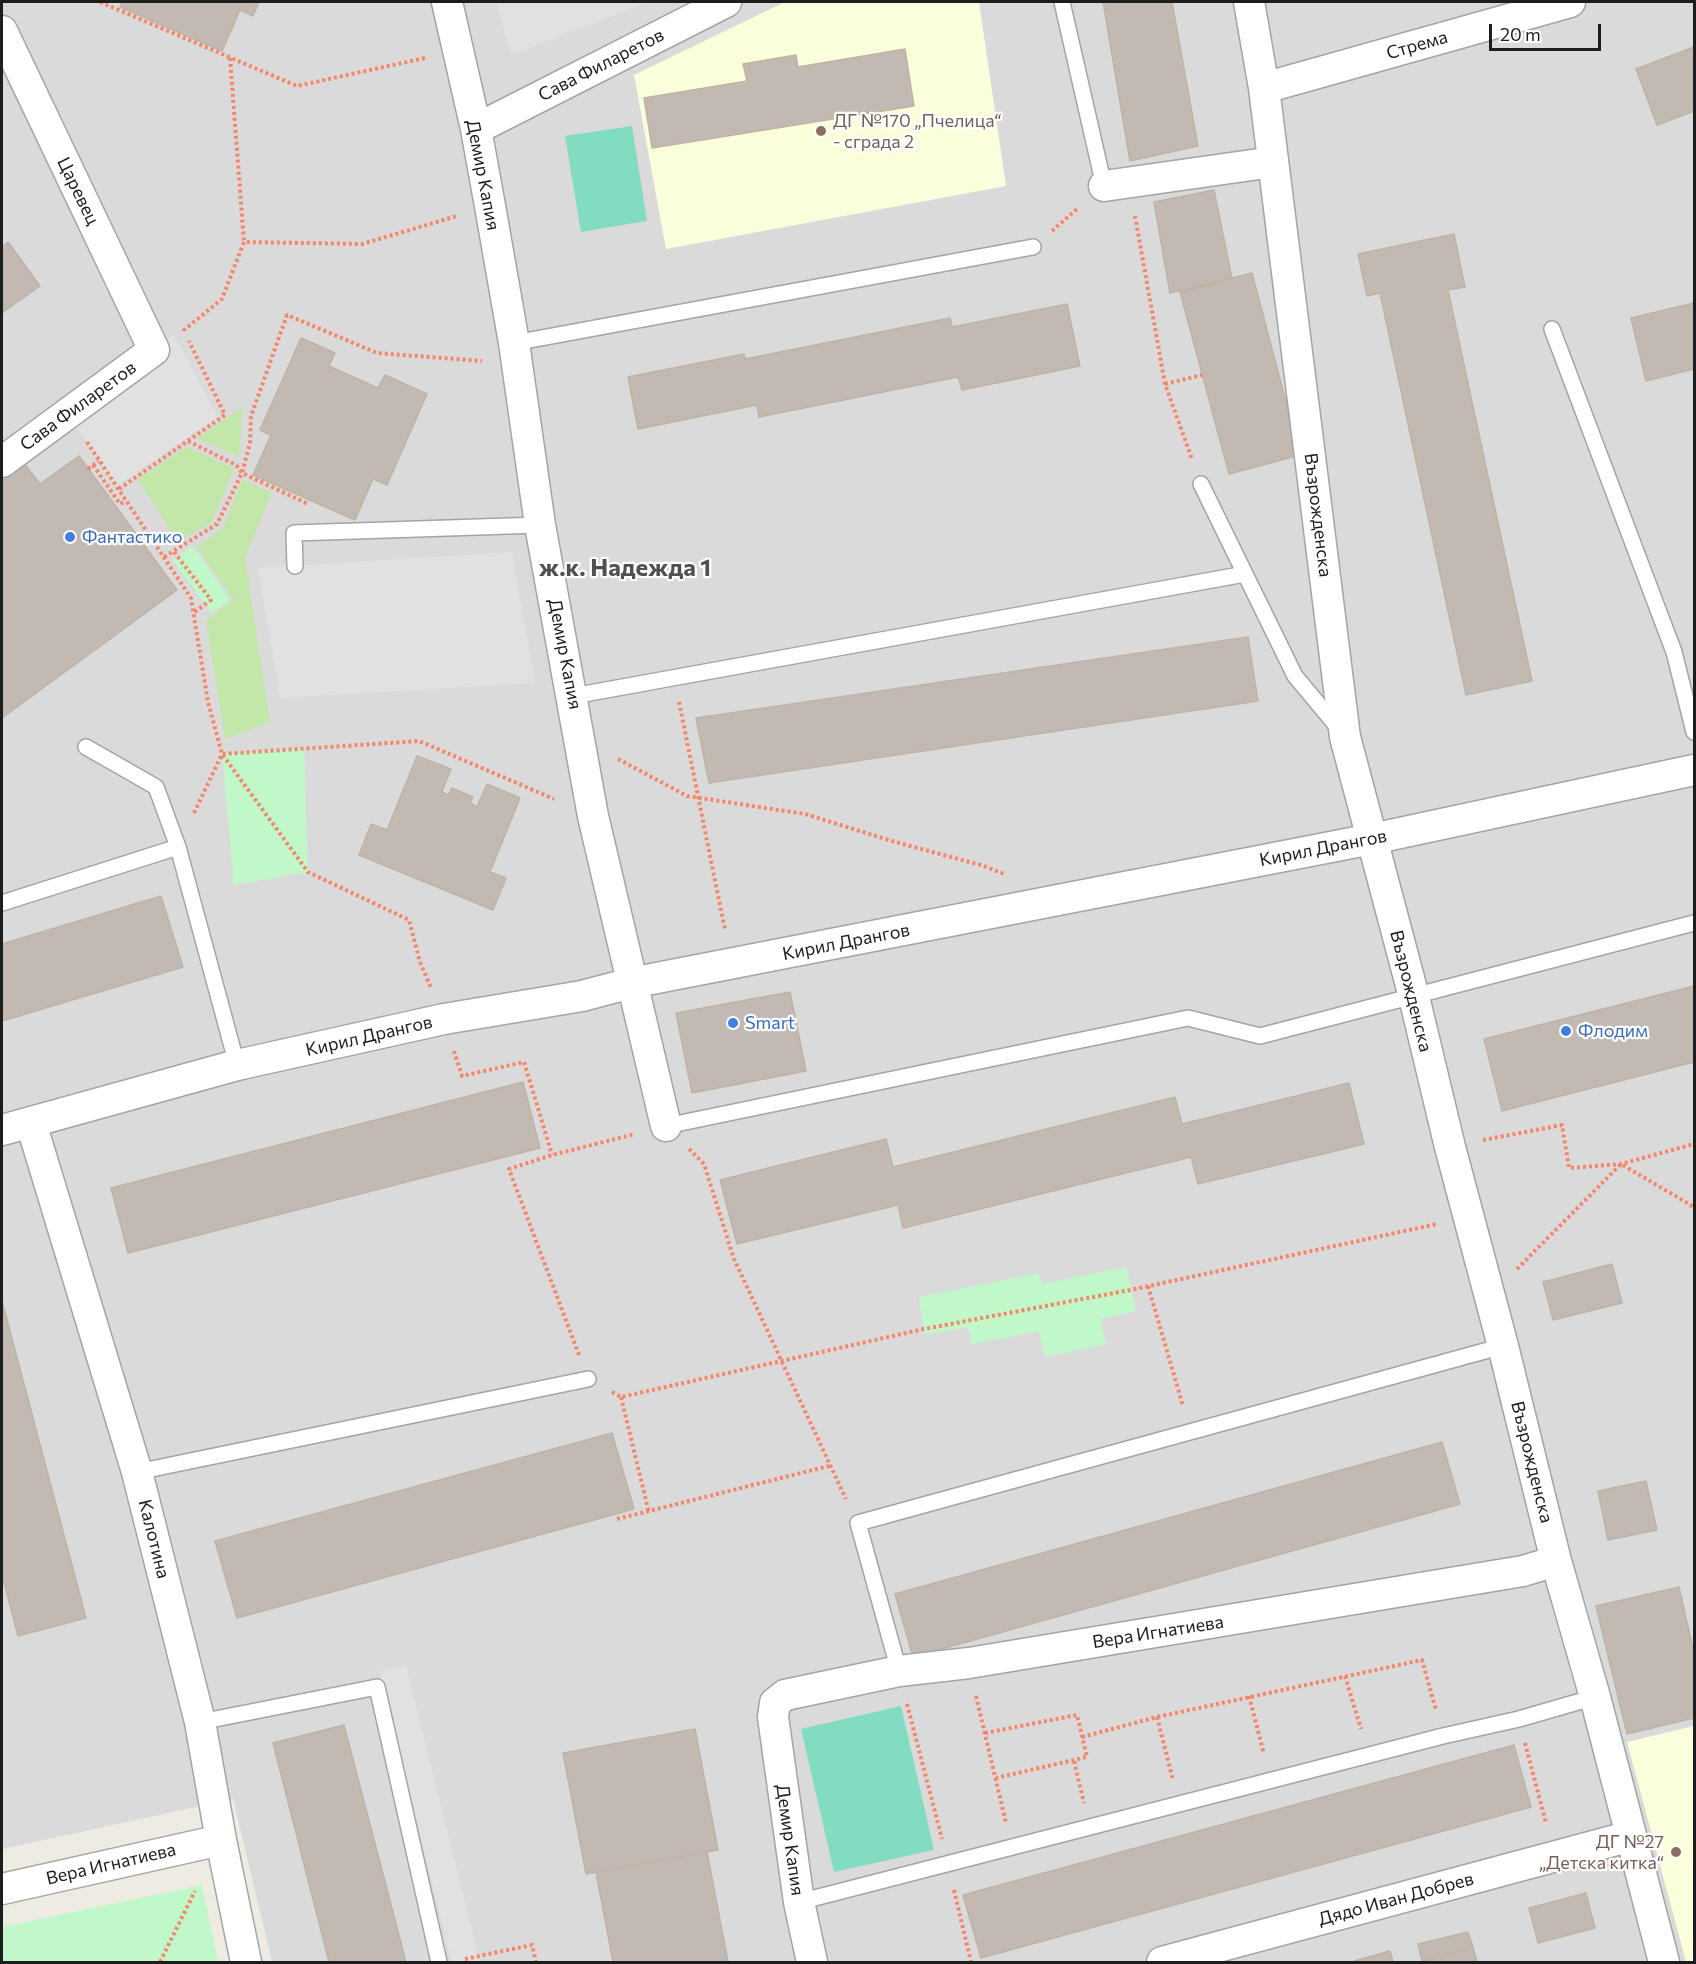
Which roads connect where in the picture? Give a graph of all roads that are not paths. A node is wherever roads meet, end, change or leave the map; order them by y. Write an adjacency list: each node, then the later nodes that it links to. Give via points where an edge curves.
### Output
1 (447, 2): 8 (street, Демир Капия)
2 (726, 2): 8 (street, Сава Филаретов)
3 (1062, 2): 10 (lane)
4 (1249, 2): 7 (street, Възрожденска)
5 (1570, 2): 7 (street, Стрема)
6 (2, 32): 13 (street, Царевец)
7 (1264, 88): 9 (street, Възрожденска)
8 (476, 129): 14 (street, Демир Капия)
9 (1273, 162): 10 (street); 22 (street, Възрожденска)
10 (1117, 184)
11 (1033, 247): 14 (lane)
12 (1552, 329): 21 (lane, via 1674,652)
13 (154, 350): 15 (street, Сава Филаретов)
14 (515, 353): 17 (street, Демир Капия)
15 (2, 462)
16 (1201, 484): 19 (lane)
17 (540, 525): 18 (lane, via 294,533); 20 (street, Демир Капия)
18 (295, 566)
19 (1245, 574): 20 (lane); 22 (lane, via 1295,676)
20 (573, 696): 29 (street, Демир Капия, via 593,816)
21 (1695, 732)
22 (1345, 737): 25 (street, Възрожденска)
23 (86, 747): 26 (lane, via 156,787)
24 (1695, 770): 25 (street, Кирил Дрангов)
25 (1372, 839): 29 (street, Кирил Дрангов); 30 (street, Възрожденска)
26 (178, 847): 27 (lane); 31 (lane)
27 (2, 903)
28 (1695, 923): 30 (lane)
29 (631, 983): 31 (street, Кирил Дрангов); 33 (street, Демир Капия)
30 (1413, 997): 33 (lane, via 1260,1036 1188,1018); 35 (street, Възрожденска)
31 (237, 1065): 32 (street, Кирил Дрангов)
32 (32, 1123): 34 (street, Кирил Дрангов); 37 (street, Калотина)
33 (666, 1126)
34 (2, 1130)
35 (1503, 1346): 38 (street, Възрожденска); 39 (lane, via 858,1523)
36 (588, 1379): 37 (lane)
37 (137, 1472): 42 (street, Калотина)
38 (1556, 1561): 39 (street, Вера Игнатиева, via 1523,1571 969,1663); 40 (street, Възрожденска)
39 (899, 1671): 41 (street, Вера Игнатиева, via 784,1695 775,1703)
40 (1595, 1697): 43 (street, Възрожденска); 46 (lane)
41 (773, 1717): 46 (street, Демир Капия)
42 (200, 1722): 44 (street, Калотина); 48 (lane, via 377,1687)
43 (1631, 1836): 50 (street, Дядо Иван Добрев); 51 (street, Възрожденска)
44 (221, 1840): 45 (street, Вера Игнатиева); 47 (street, Калотина)
45 (2, 1889)
46 (799, 1902): 49 (street, Демир Капия)
47 (246, 1962)
48 (439, 1962)
49 (812, 1962)
50 (1162, 1962)
51 (1664, 1962)

